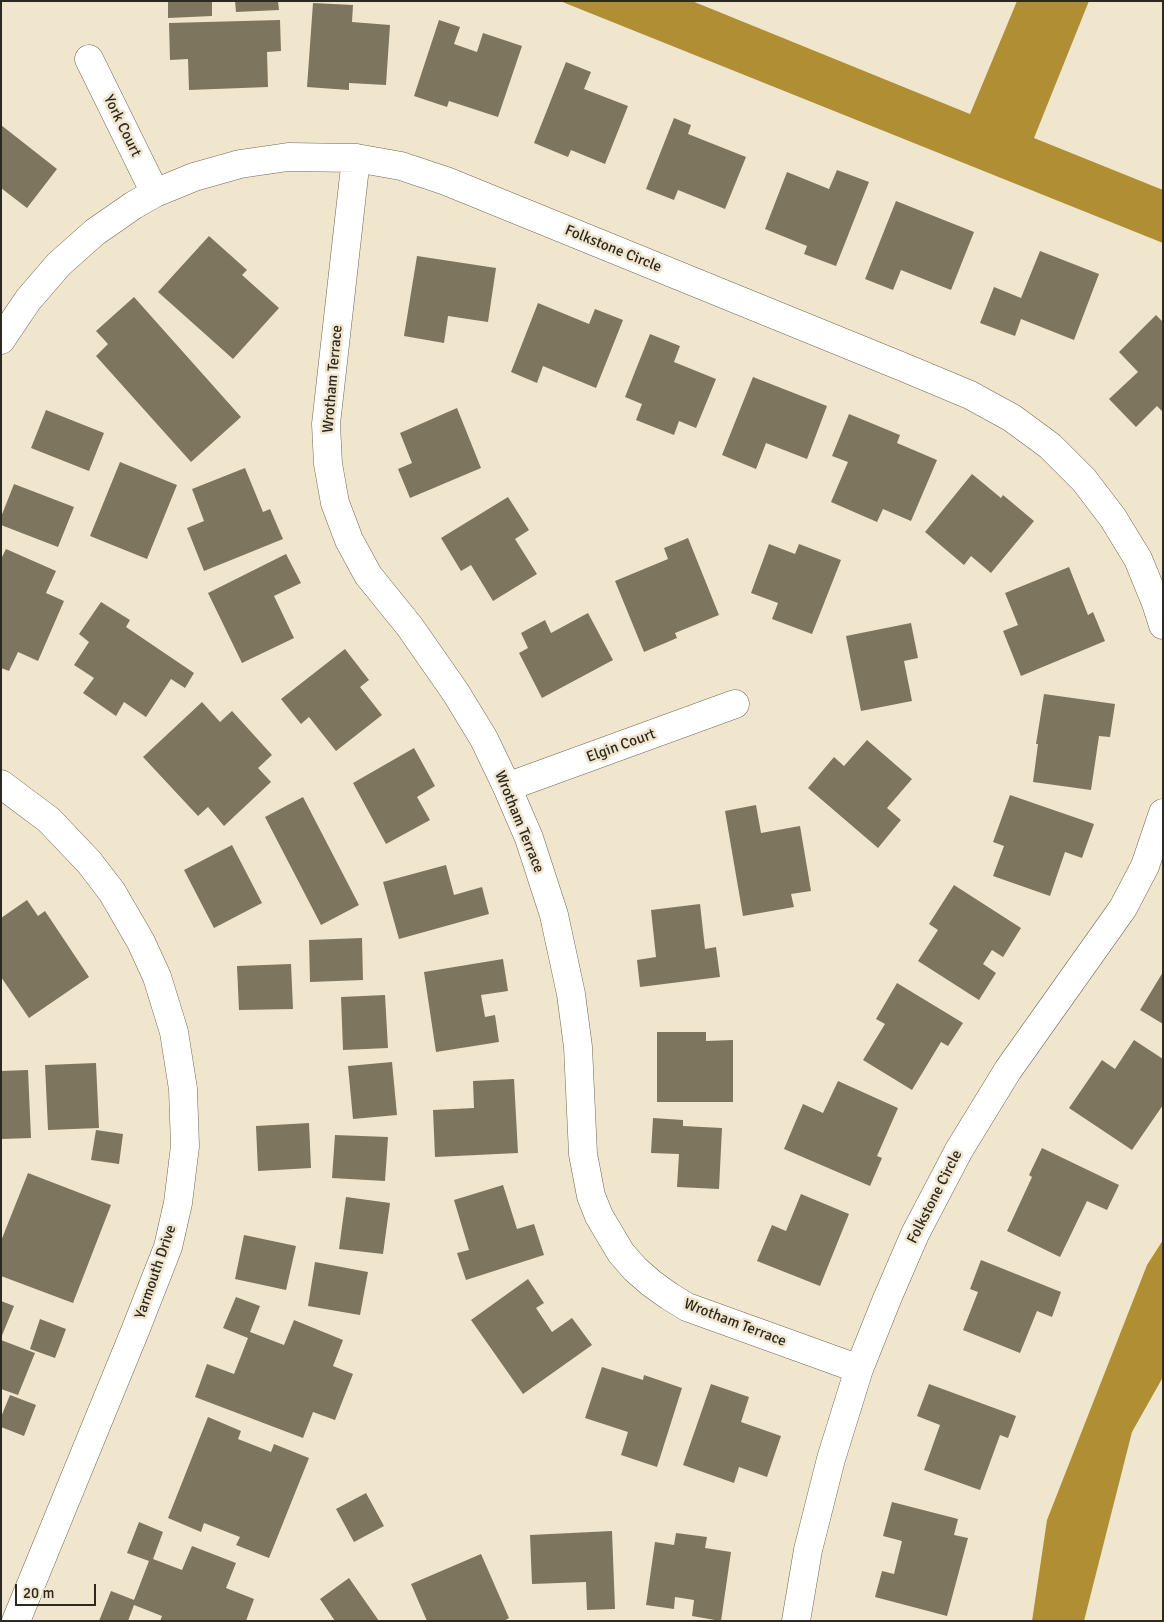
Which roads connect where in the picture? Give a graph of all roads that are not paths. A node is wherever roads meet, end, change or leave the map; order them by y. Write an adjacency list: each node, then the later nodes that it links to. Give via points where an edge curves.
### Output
1 (89, 60): 3 (street, York Court)
2 (356, 158): 3 (street, Folkstone Circle, via 288,157 240,164 194,177); 5 (street, Folkstone Circle, via 401,166 446,180 970,395 1012,418 1050,446 1084,480 1113,518 1138,559); 8 (street, Wrotham Terrace, via 326,424 328,464 335,503 349,540 368,575 410,627 456,693 484,739)
3 (155, 193): 4 (street, Folkstone Circle, via 95,232 59,264 28,300)
4 (1, 340)
5 (1163, 625)
6 (735, 704): 8 (street, Elgin Court)
7 (1, 784): 11 (street, Yarmouth Drive, via 49,820 112,892 157,977 174,1032 184,1089 185,1146 178,1203 168,1247)
8 (507, 787): 10 (street, Wrotham Terrace, via 529,838 556,924 578,1047 586,1175 591,1196 609,1235 635,1269 687,1306)
9 (1163, 813): 10 (street, Folkstone Circle, via 1145,866 1123,908 1008,1070 959,1150 916,1234)
10 (859, 1369): 12 (street, Folkstone Circle, via 831,1459 808,1550)
11 (16, 1621)
12 (796, 1621)

